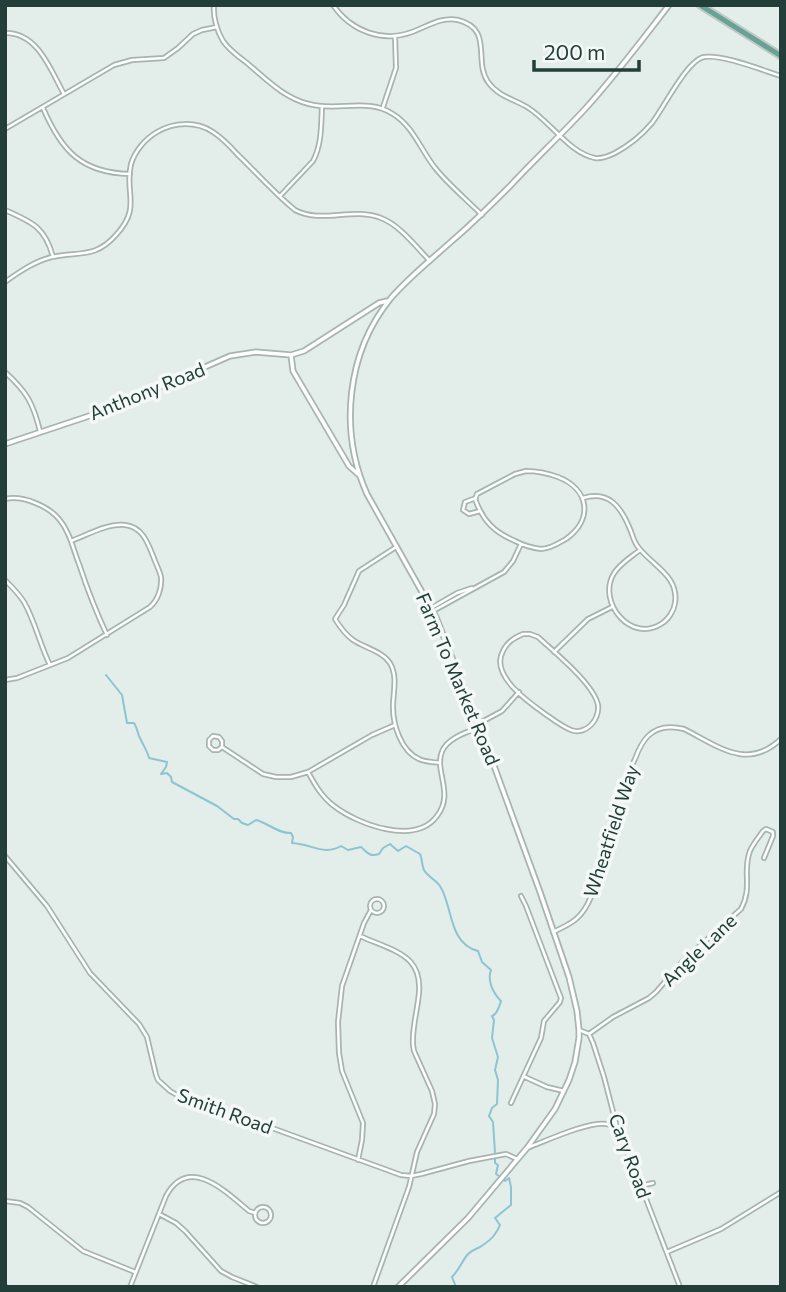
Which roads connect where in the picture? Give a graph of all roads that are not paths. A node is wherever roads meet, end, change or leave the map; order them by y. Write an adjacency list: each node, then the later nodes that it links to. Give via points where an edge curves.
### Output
1 (214, 5): 5 (street)
2 (333, 5): 7 (street, via 366,32)
3 (669, 5): 15 (street, Farm To Market Road)
4 (700, 5): 8 (main road)
5 (217, 27): 10 (street, via 193,34 164,58 124,61); 11 (street, via 230,50 280,91)
6 (5, 33): 10 (street, via 33,42)
7 (396, 36): 12 (street, via 396,68); 15 (street, via 444,20 470,25 480,40 485,79)
8 (781, 56)
9 (781, 76): 15 (street, via 727,60 700,58 688,68 654,120 624,148 593,158)
10 (64, 94): 13 (street)
11 (322, 106): 12 (street); 17 (street, via 316,155)
12 (383, 107): 19 (street, via 402,120 436,169)
13 (43, 108): 14 (street); 16 (street, via 74,157 100,171)
14 (5, 129)
15 (560, 135): 19 (street, Farm To Market Road)
16 (130, 174): 17 (street, via 137,150 152,134 190,124 221,138); 20 (street, via 131,210 117,235 93,252)
17 (280, 196): 21 (street, via 307,215 381,218)
18 (5, 210): 20 (street, via 34,223)
19 (482, 215): 21 (street, Farm To Market Road)
20 (53, 257): 22 (street)
21 (430, 261): 23 (street, Farm To Market Road)
22 (5, 282)
23 (389, 300): 24 (street); 28 (street, Farm To Market Road, via 363,346 352,386 350,430)
24 (291, 355): 26 (street, Anthony Road, via 256,352 230,356 107,410); 28 (street, via 293,371 351,470)
25 (5, 372): 26 (street, via 27,394)
26 (40, 432): 27 (street, Anthony Road)
27 (5, 444)
28 (359, 475): 35 (street, Farm To Market Road)
29 (476, 498): 30 (street, via 515,474 534,471 570,482); 32 (street); 32 (street, via 465,502 463,510 471,514)
30 (583, 498): 34 (street, via 584,514 572,534 544,549); 36 (street, via 597,496 615,504)
31 (5, 499): 33 (street, via 19,498 46,508 60,520)
32 (480, 510): 34 (street, via 495,531)
33 (71, 541): 40 (street); 40 (street, via 117,525 130,526 145,537 160,576 154,604)
34 (521, 544): 39 (street, via 504,572)
35 (397, 546): 39 (street, Farm To Market Road); 45 (street, via 359,571 335,618 351,638 389,662 394,677)
36 (640, 550): 38 (street, via 612,577 608,593); 38 (street, via 671,580 675,607 661,624 651,628 622,621)
37 (5, 580): 42 (street, via 22,598)
38 (613, 607): 41 (street, via 588,619)
39 (432, 610): 46 (street, Farm To Market Road)
40 (107, 635): 42 (street)
41 (554, 652): 44 (street, via 530,634 509,641 500,665); 44 (street, via 585,681 596,700 598,714 589,727 573,731)
42 (50, 665): 43 (street)
43 (5, 680)
44 (519, 692): 46 (street)
45 (395, 725): 49 (street, via 413,755); 50 (street)
46 (479, 726): 49 (street, via 452,739); 55 (street, Farm To Market Road)
47 (781, 739): 55 (street, Wheatfield Way, via 769,749 745,755 728,752 677,727 649,735 626,777 586,910)
48 (222, 747): 48 (street, via 219,737 209,740 213,750); 50 (street, via 271,776 291,778)
49 (440, 763): 50 (street, via 441,810 430,824 408,831 379,828 343,811 324,797)
50 (308, 772)
51 (5, 856): 65 (street, Smith Road, via 47,906 90,973 139,1024 156,1075 170,1091)
52 (764, 859): 58 (street, Angle Lane, via 773,836 766,829 750,852 748,890 741,909 649,998)
53 (521, 896): 59 (street, via 561,998 544,1021)
54 (371, 910): 54 (street, via 382,911 382,901 371,902); 56 (street)
55 (553, 932): 57 (street, Farm To Market Road, via 574,997)
56 (360, 936): 65 (street, via 342,986 338,1022 342,1071 362,1119); 66 (street, via 408,960 421,982 413,1045 435,1104)
57 (579, 1030): 58 (street); 60 (street, Farm To Market Road, via 575,1062)
58 (589, 1034): 62 (street, Cary Road)
59 (523, 1077): 60 (street); 61 (street)
60 (564, 1091): 63 (street, Farm To Market Road)
61 (511, 1103)
62 (618, 1131): 63 (street, via 595,1125); 68 (street, Cary Road)
63 (527, 1148): 64 (street, Farm To Market Road)
64 (517, 1159): 66 (street, Smith Road, via 506,1154); 78 (street, Farm To Market Road, via 468,1218)
65 (358, 1160): 66 (street, Smith Road)
66 (411, 1176): 77 (street)
67 (653, 1184): 68 (street)
68 (641, 1186): 73 (street, Cary Road)
69 (781, 1192): 73 (street, via 721,1229)
70 (5, 1201): 74 (street, via 28,1207 83,1251)
71 (255, 1213): 71 (street, via 260,1223 271,1216 264,1206); 72 (street, via 211,1181 197,1177 170,1190)
72 (160, 1214): 74 (street); 76 (street, via 185,1230 221,1271)
73 (667, 1252): 79 (street, Cary Road)
74 (136, 1272): 75 (street)
75 (130, 1287)
76 (257, 1287)
77 (373, 1287)
78 (398, 1287)
79 (680, 1287)

